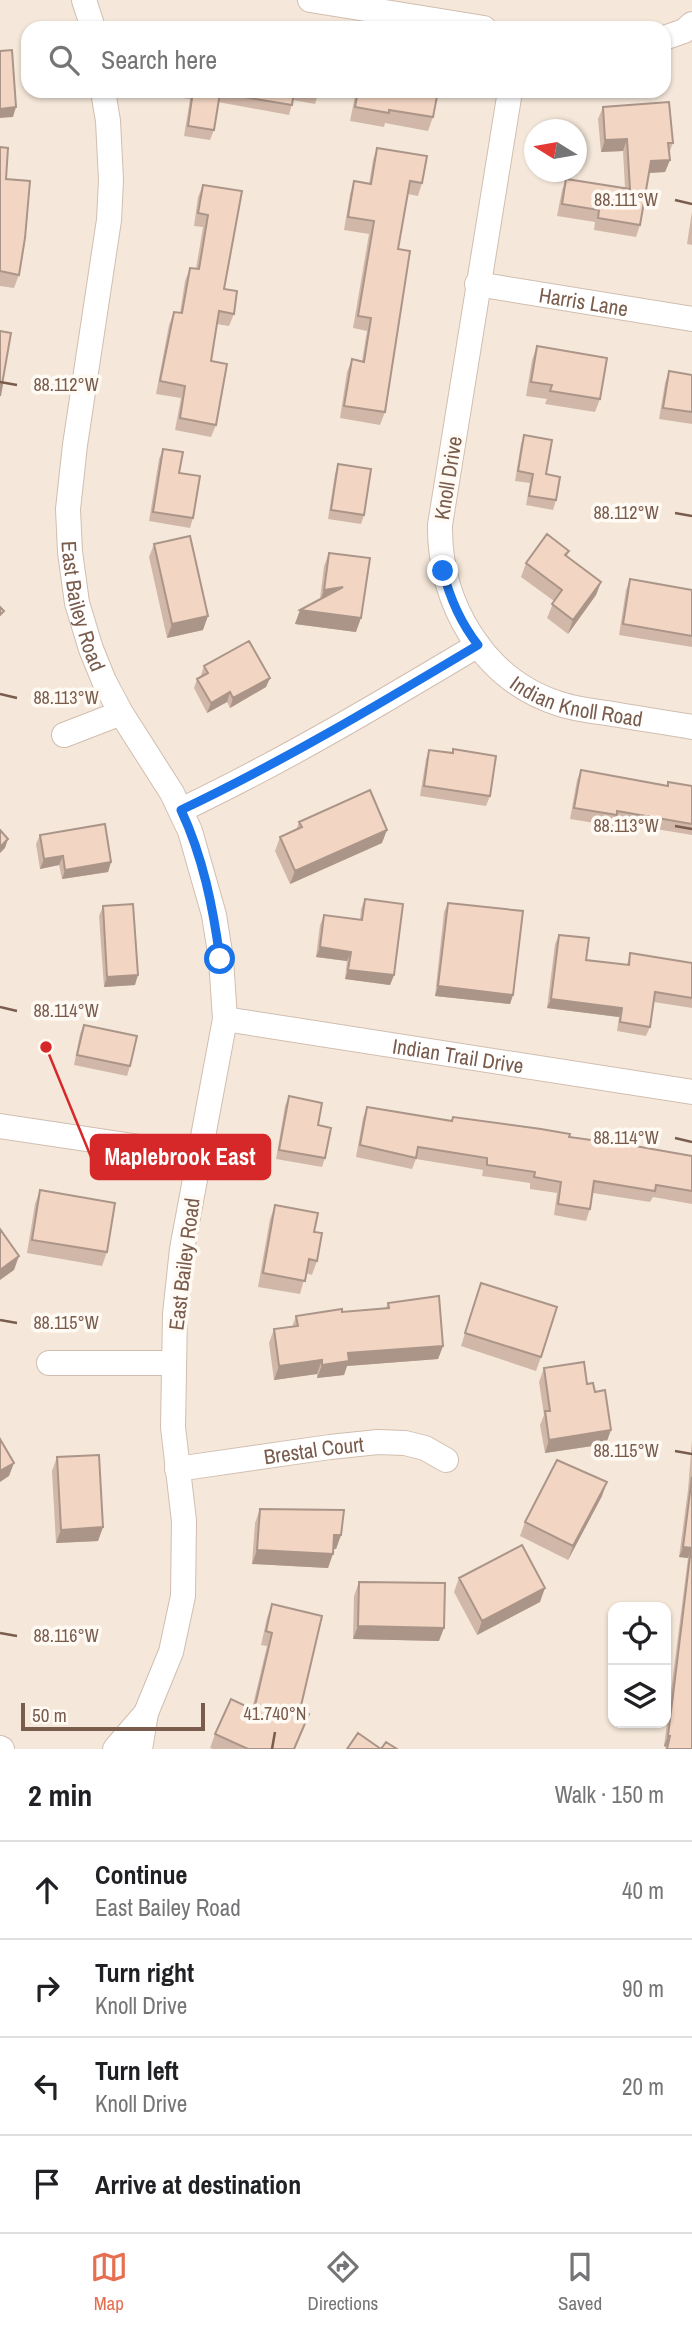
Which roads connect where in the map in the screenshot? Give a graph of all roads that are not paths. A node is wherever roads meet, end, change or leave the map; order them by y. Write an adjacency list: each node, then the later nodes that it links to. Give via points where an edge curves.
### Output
1 (84, 0): 3 (street)
2 (310, 0): 4 (street)
3 (91, 21)
4 (440, 21)
5 (692, 24): 6 (street)
6 (671, 35)
7 (104, 98): 12 (street, East Bailey Road, via 109,220 68,509 77,603 95,660)
8 (509, 98): 9 (street, Knoll Drive)
9 (477, 284): 10 (street, Harris Lane); 11 (street, Knoll Drive, via 440,541 454,606)
10 (692, 319)
11 (478, 645): 13 (street, Indian Knoll Road, via 523,687 559,704); 15 (street, via 262,771)
12 (121, 713): 14 (street); 15 (street, East Bailey Road)
13 (692, 727)
14 (64, 736)
15 (181, 810): 16 (street, East Bailey Road, via 214,915)
16 (225, 1019): 17 (street, Indian Trail Drive); 19 (street, East Bailey Road)
17 (692, 1092)
18 (0, 1126): 19 (street)
19 (200, 1156): 21 (street, East Bailey Road, via 182,1249)
20 (49, 1363): 21 (street)
21 (173, 1363): 23 (street, East Bailey Road)
22 (446, 1460): 23 (street, Brestal Court, via 425,1448 378,1442)
23 (177, 1469): 24 (street, East Bailey Road, via 184,1521 183,1596 171,1652)
24 (146, 1713): 25 (street, East Bailey Road); 26 (street, East Bailey Road)
25 (115, 1749)
26 (140, 1749)

